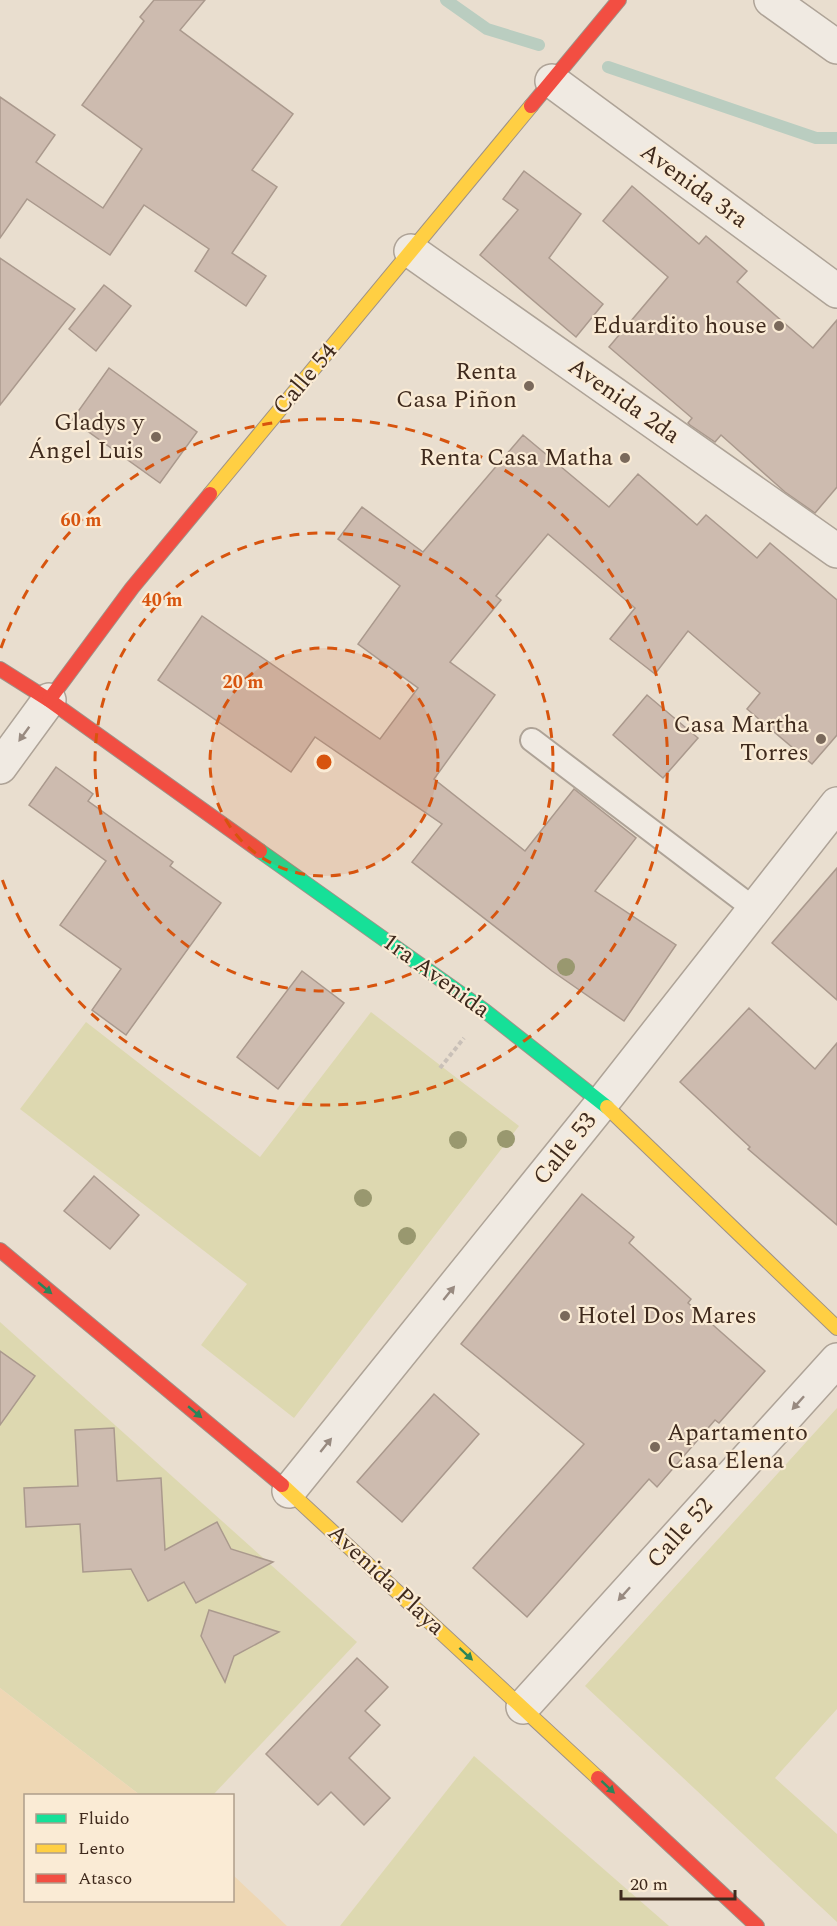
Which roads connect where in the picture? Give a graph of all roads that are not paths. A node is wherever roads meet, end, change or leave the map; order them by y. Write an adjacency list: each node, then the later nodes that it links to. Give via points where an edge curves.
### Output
1 (619, 0): 4 (street, Calle 54)
2 (771, 0): 3 (street)
3 (837, 47)
4 (552, 81): 5 (street, Calle 54); 6 (street, Avenida 3ra)
5 (411, 251): 7 (street, Avenida 2da); 9 (street, Calle 54, via 132,588)
6 (837, 291)
7 (837, 551)
8 (0, 669): 9 (street, 1ra Avenida)
9 (49, 700): 11 (street, Calle 54, one-way to 11); 14 (street, 1ra Avenida, via 485,1011)
10 (532, 740): 13 (lane)
11 (0, 766)
12 (837, 804): 13 (street, Calle 53)
13 (753, 908): 14 (street, Calle 53)
14 (602, 1104): 16 (street, 1ra Avenida); 18 (street, Calle 53, one-way to 14)
15 (0, 1250): 18 (street, Avenida Playa, one-way to 18)
16 (837, 1328)
17 (837, 1360): 19 (street, Calle 52, one-way to 19)
18 (290, 1491): 19 (street, Avenida Playa, one-way to 19)
19 (523, 1707): 20 (street, Avenida Playa, one-way to 20)
20 (758, 1926)

